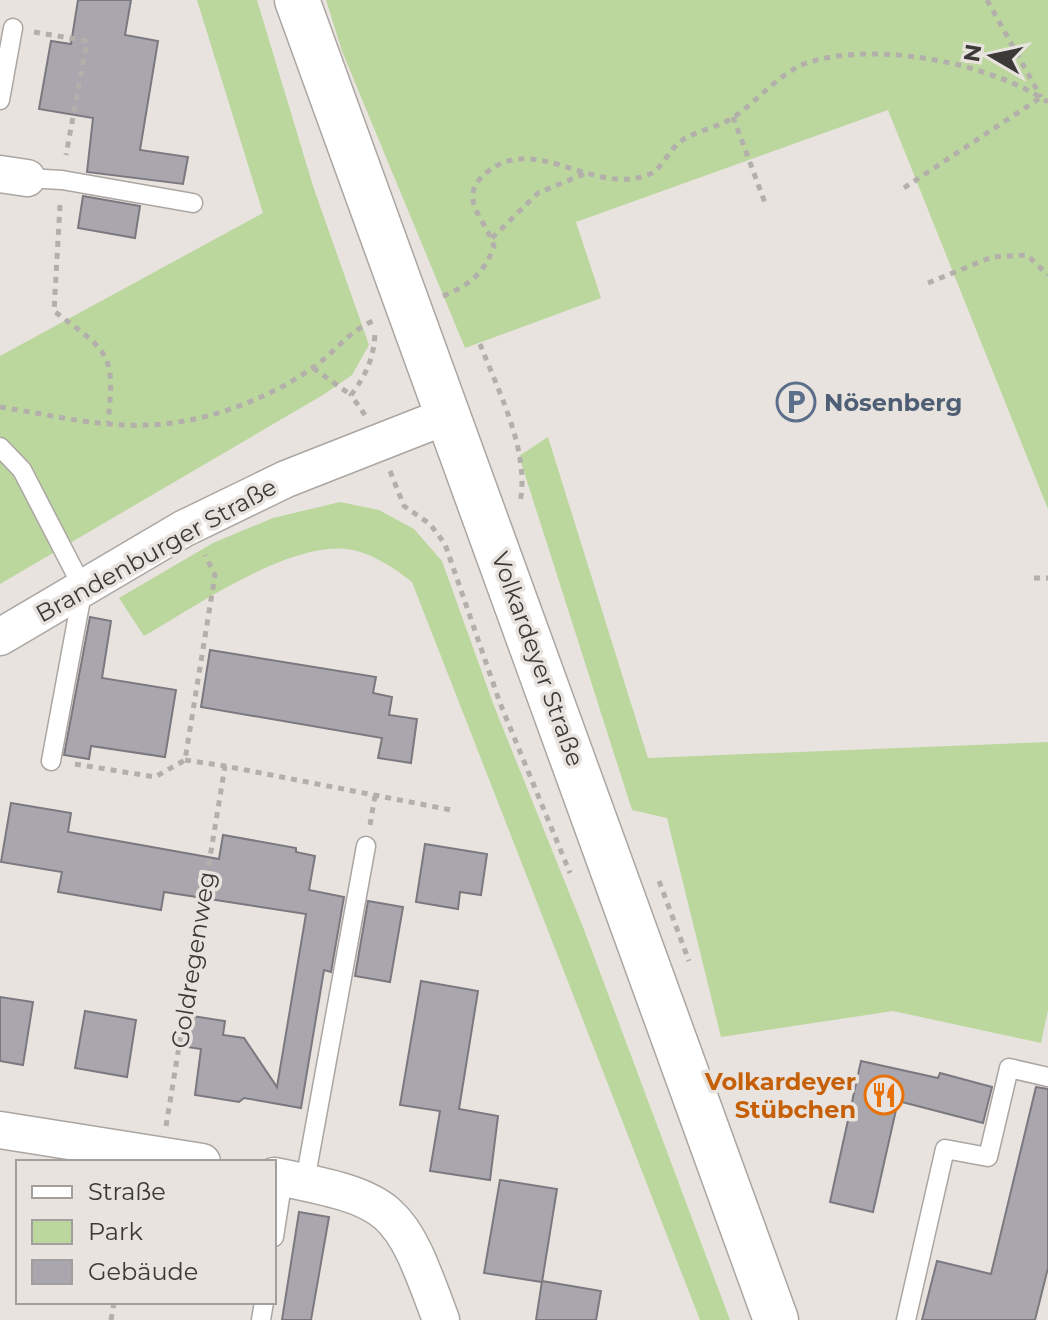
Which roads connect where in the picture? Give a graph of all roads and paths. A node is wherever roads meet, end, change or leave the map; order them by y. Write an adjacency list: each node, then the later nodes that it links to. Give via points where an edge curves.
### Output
1 (297, 0): 23 (main road, Volkardeyer Straße)
2 (987, 0): 4 (path)
3 (13, 28): 5 (lane); 10 (path, via 87,41)
4 (1041, 97): 6 (path); 7 (path, via 986,73 926,58 862,55 811,61); 11 (path)
5 (0, 100)
6 (1048, 102)
7 (733, 117): 8 (path, via 681,141 651,174 602,180); 13 (path)
8 (585, 174): 14 (path, via 538,193); 14 (path, via 548,160 518,158 488,171 475,185 472,204)
9 (13, 176): 10 (lane)
10 (62, 180): 12 (lane); 24 (path, via 54,311 108,358)
11 (904, 188)
12 (193, 203)
13 (765, 203)
14 (492, 238): 17 (path, via 485,271)
15 (1048, 275): 16 (path, via 1027,255 1004,256)
16 (928, 283)
17 (432, 300)
18 (480, 344): 27 (path, via 517,447 524,481)
19 (313, 368): 20 (path); 20 (path, via 349,333 375,320 373,358); 24 (path, via 269,393 214,413 145,425)
20 (351, 395): 21 (path)
21 (358, 401)
22 (0, 407): 24 (path)
23 (449, 415): 31 (street, Brandenburger Straße, via 286,479 183,529); 46 (main road, Volkardeyer Straße)
24 (108, 422)
25 (0, 447): 31 (lane, via 22,470)
26 (397, 489): 38 (path, via 404,506 430,524 445,544 500,703)
27 (518, 512)
28 (207, 558): 33 (path, via 215,575)
29 (1034, 578): 30 (path)
30 (1048, 578)
31 (83, 588): 32 (street, Brandenburger Straße); 34 (lane)
32 (0, 637)
33 (185, 760): 34 (path, via 155,777); 35 (path)
34 (51, 761)
35 (225, 766): 36 (path); 41 (path, Goldregenweg)
36 (451, 810)
37 (366, 846): 43 (lane)
38 (572, 878)
39 (1048, 1077): 47 (lane, via 1009,1068 988,1157 945,1149)
40 (0, 1130): 41 (street)
41 (161, 1154): 42 (street)
42 (192, 1160)
43 (287, 1178): 44 (lane); 45 (street, via 377,1204 399,1223 416,1252)
44 (276, 1228)
45 (441, 1320)
46 (776, 1320)
47 (906, 1320)

